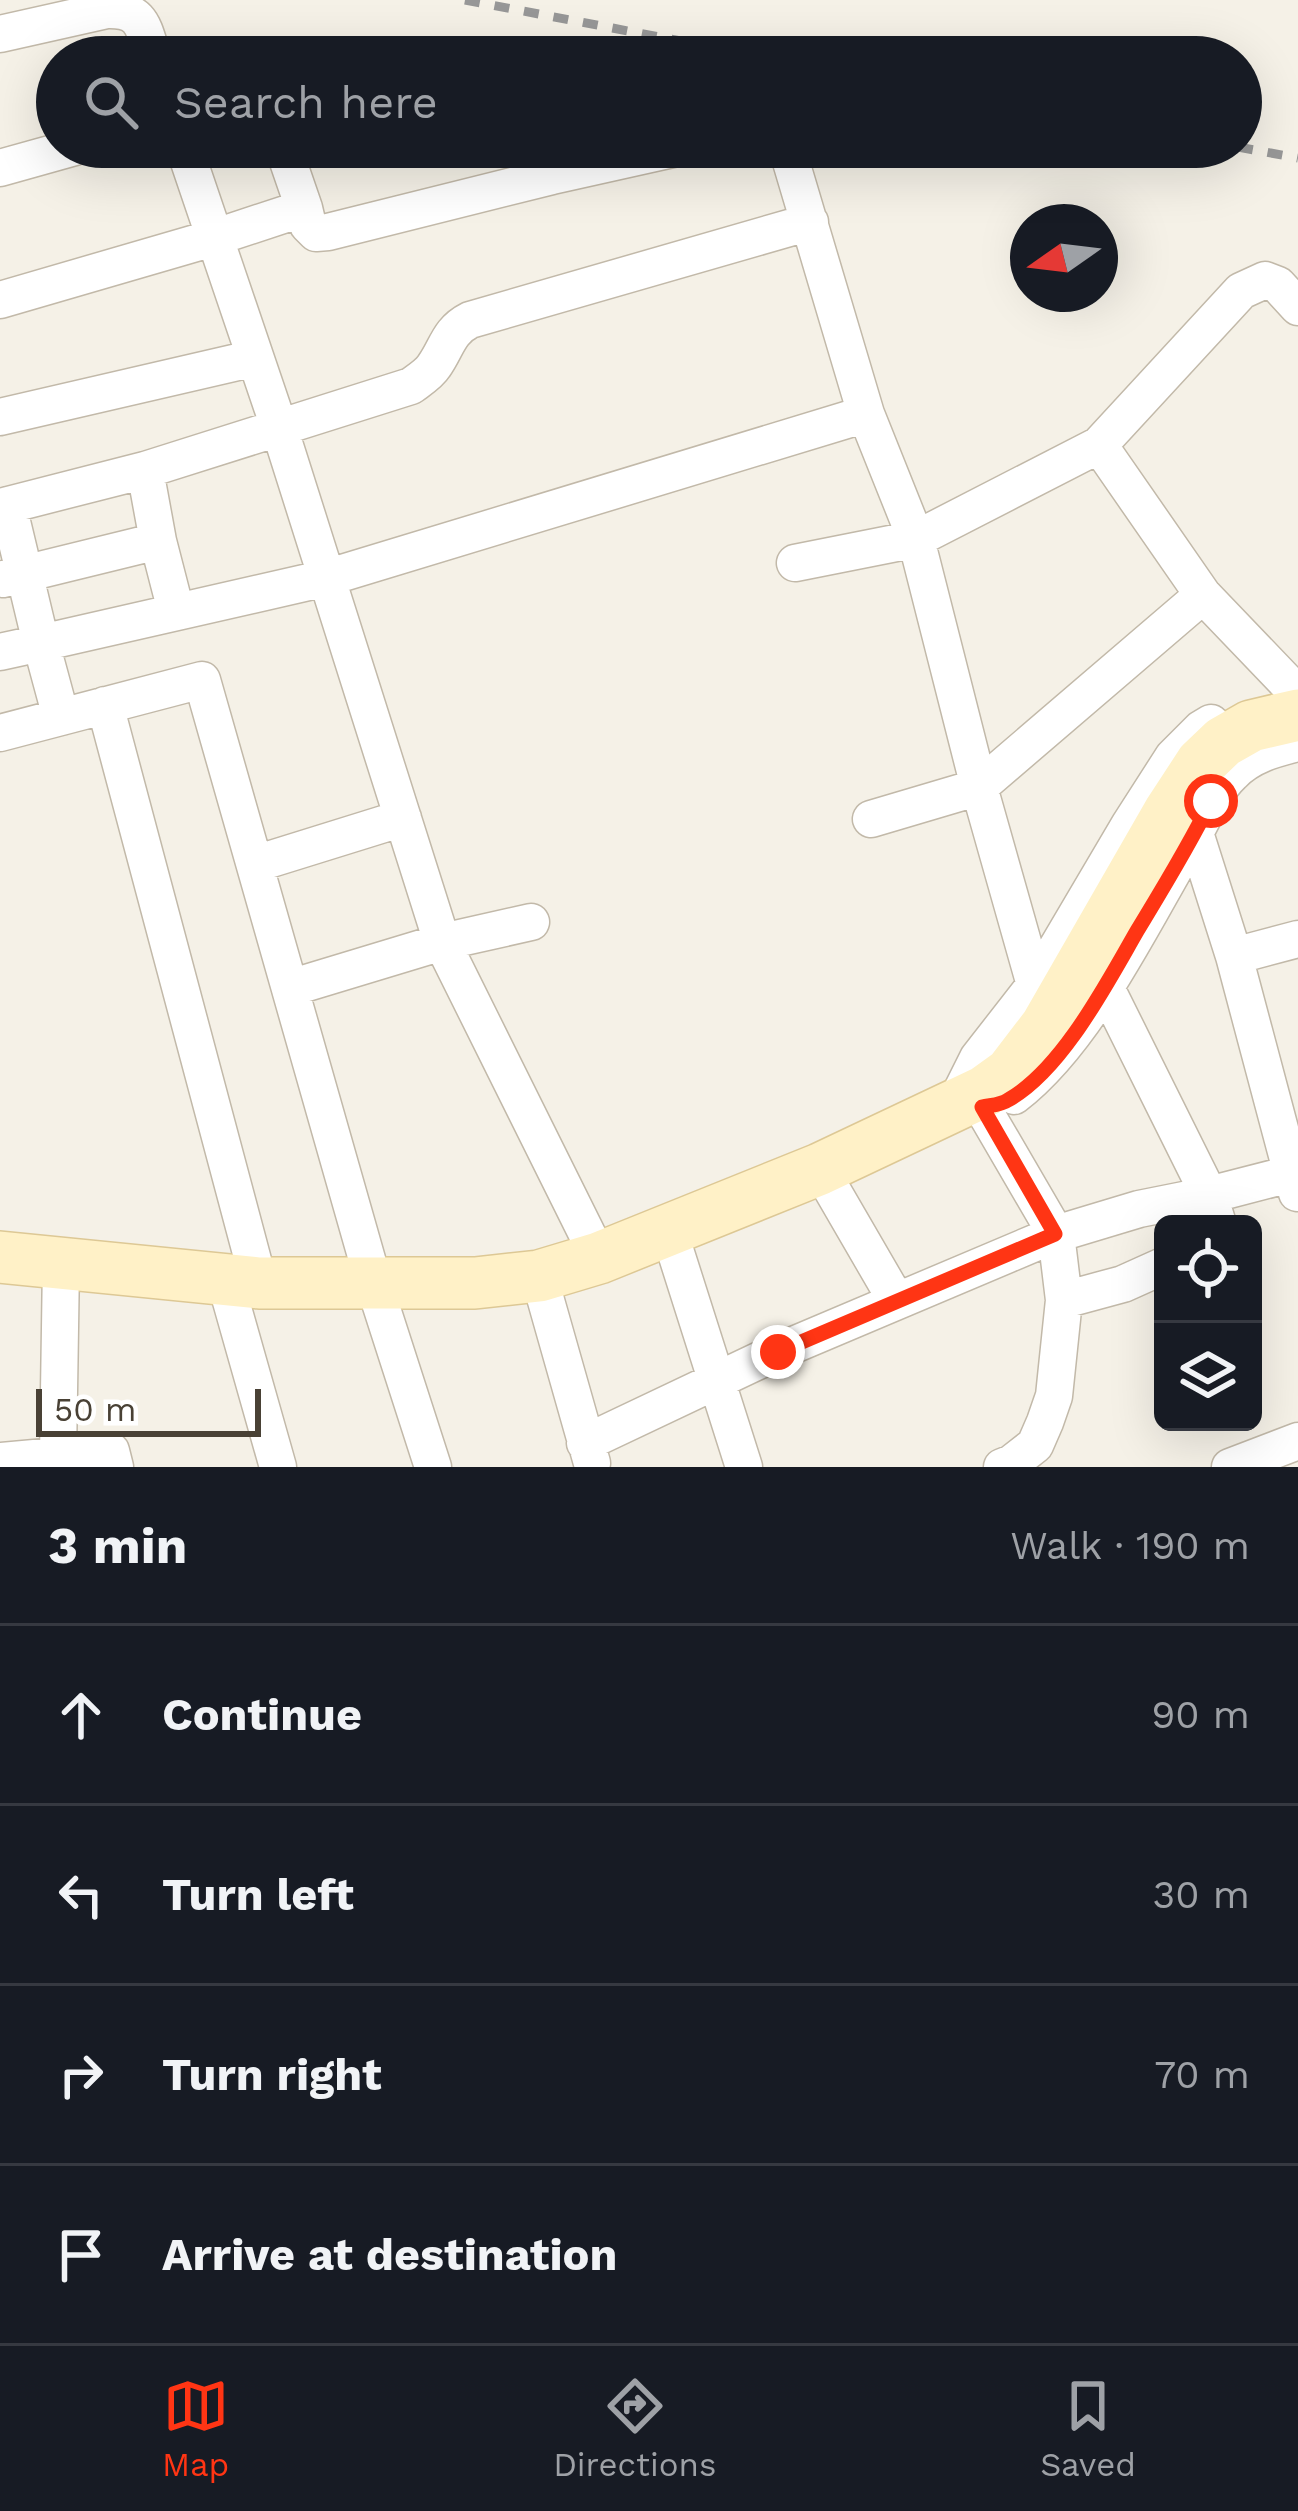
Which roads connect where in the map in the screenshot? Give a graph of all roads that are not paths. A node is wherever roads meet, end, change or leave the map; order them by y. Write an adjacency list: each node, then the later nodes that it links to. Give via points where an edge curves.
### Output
1 (0, 34): 2 (street, via 125,9)
2 (145, 36)
3 (36, 158): 4 (street)
4 (0, 168)
5 (191, 168): 11 (street)
6 (290, 168): 9 (street)
7 (588, 168): 9 (street, via 328,232 308,225)
8 (793, 168): 10 (street)
9 (304, 208): 11 (street)
10 (810, 222): 15 (street); 17 (street, via 470,320 411,386)
11 (213, 238): 12 (street); 14 (street)
12 (0, 300)
13 (1298, 307): 18 (street, via 1265,280 1241,291)
14 (255, 358): 16 (street); 17 (street)
15 (866, 414): 21 (street); 25 (street)
16 (0, 417)
17 (279, 428): 19 (street); 25 (street)
18 (1099, 445): 21 (street); 26 (street)
19 (145, 470): 20 (street); 22 (street)
20 (4, 506): 24 (street)
21 (916, 539): 23 (street); 35 (street)
22 (158, 541): 24 (street); 27 (street)
23 (795, 562)
24 (12, 577): 28 (street)
25 (326, 578): 27 (street); 36 (street)
26 (1203, 595): 30 (street); 35 (street)
27 (176, 611): 28 (street)
28 (41, 643): 29 (street); 32 (street)
29 (0, 652)
30 (1297, 699): 44 (street, via 1238,706 1173,757); 47 (street, via 1201,763 1046,1026 1010,1073)
31 (105, 705): 32 (street); 39 (street, via 202,680); 58 (street)
32 (61, 717): 33 (street)
33 (0, 733)
34 (1298, 742): 38 (street, via 1256,755 1231,774)
35 (979, 787): 37 (street); 44 (street)
36 (403, 818): 39 (street); 42 (street)
37 (871, 819)
38 (1195, 833): 43 (street); 45 (street)
39 (255, 864): 46 (street)
40 (531, 922): 42 (street)
41 (1298, 939): 43 (street)
42 (442, 942): 46 (street); 54 (street)
43 (1234, 956): 49 (street)
44 (1034, 985): 47 (street, via 978,1058)
45 (1105, 986): 47 (street, via 1033,1082 1005,1103); 50 (street)
46 (290, 988): 59 (street)
47 (968, 1106): 48 (street); 52 (street)
48 (820, 1168): 51 (street); 60 (street)
49 (1296, 1181): 50 (street)
50 (1214, 1210): 52 (street, via 1139,1209)
51 (669, 1231): 54 (street); 62 (street)
52 (1055, 1234): 60 (street); 61 (street)
53 (0, 1257): 55 (street)
54 (599, 1258): 57 (street)
55 (61, 1264): 58 (street); 65 (street)
56 (1154, 1270): 61 (street)
57 (538, 1276): 59 (street); 64 (street)
58 (242, 1282): 59 (street); 68 (street)
59 (374, 1284): 69 (street)
60 (896, 1300): 62 (street)
61 (1064, 1300): 71 (street, via 1046,1422 1035,1445)
62 (716, 1382): 64 (street); 70 (street)
63 (1298, 1441): 72 (street)
64 (589, 1455)
65 (58, 1456): 66 (street); 67 (street, via 111,1451)
66 (0, 1461)
67 (116, 1467)
68 (278, 1467)
69 (433, 1467)
70 (744, 1467)
71 (1002, 1467)
72 (1230, 1467)

